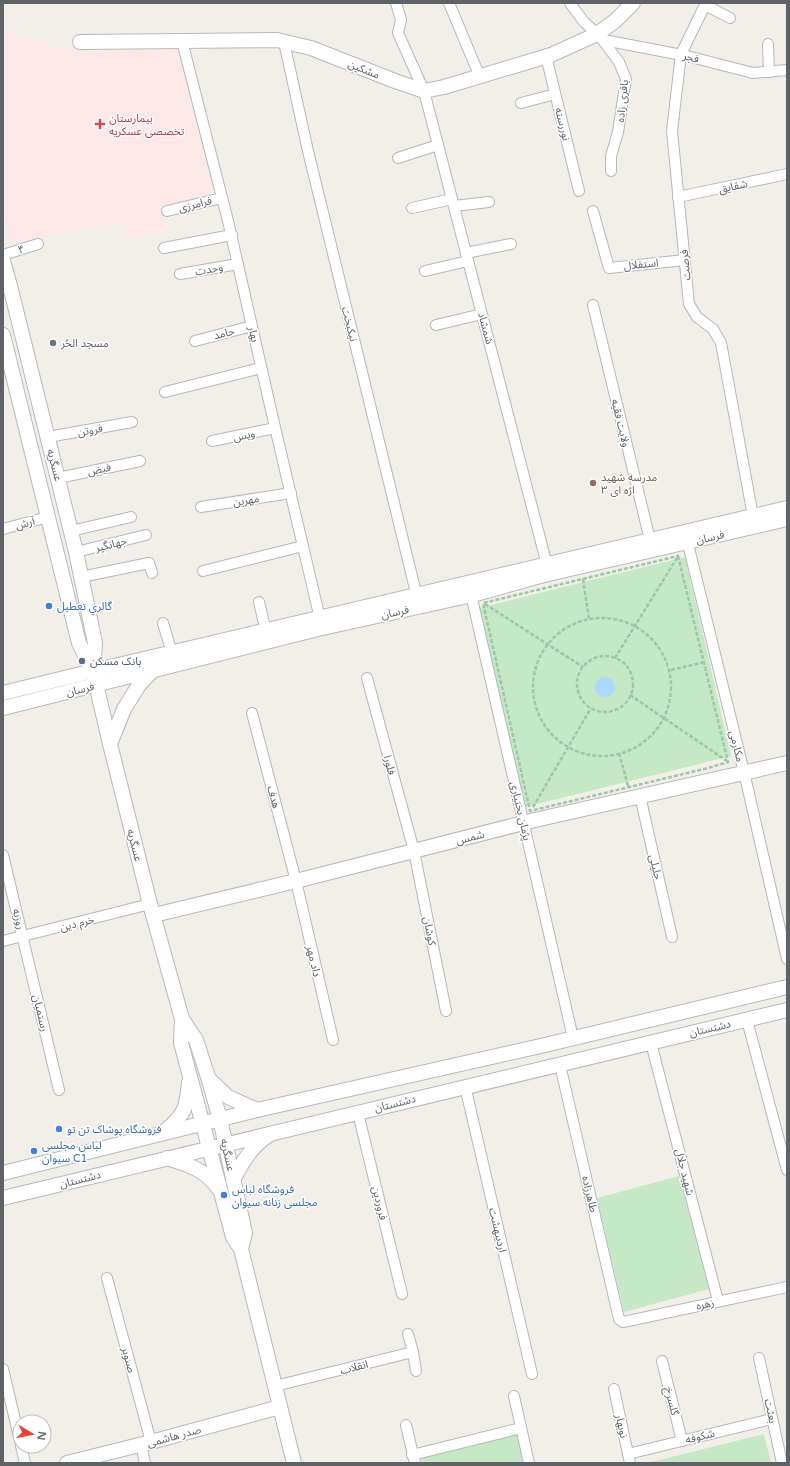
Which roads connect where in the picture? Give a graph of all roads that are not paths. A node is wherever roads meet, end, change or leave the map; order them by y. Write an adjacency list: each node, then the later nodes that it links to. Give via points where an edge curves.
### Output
1 (396, 3): 17 (street, شمشاد, via 401,20 398,33)
2 (449, 3): 16 (street)
3 (570, 3): 7 (street, via 584,22)
4 (633, 3): 7 (street, مشکین)
5 (706, 4): 6 (street); 12 (street, فرصت)
6 (730, 18)
7 (599, 36): 12 (street, فجر, via 604,40); 13 (street, مشکین); 22 (street, باقری زاده, via 619,62 626,79)
8 (182, 41): 9 (street, مشکین); 10 (street, مشکین); 26 (street, بهار)
9 (80, 42)
10 (284, 42): 17 (street, مشکین, via 311,48); 76 (street, نیکبخت, via 308,151)
11 (768, 44): 15 (street)
12 (681, 54): 15 (street, فجر, via 753,73); 25 (street, فرصت, via 672,130)
13 (546, 56): 16 (street, مشکین); 18 (street, نوررسته)
14 (787, 70): 15 (street, فجر)
15 (769, 72)
16 (480, 77): 17 (street, مشکین)
17 (424, 91): 20 (street, شمشاد)
18 (555, 94): 19 (street); 24 (street, نوررسته)
19 (521, 103)
20 (438, 145): 21 (street); 28 (street, شمشاد)
21 (398, 158)
22 (610, 171)
23 (787, 174): 25 (street, شقایق)
24 (579, 191)
25 (678, 197): 38 (street, فرصت)
26 (222, 198): 30 (street, فرامرزی); 32 (street, بهار)
27 (489, 202): 28 (street)
28 (453, 203): 29 (street); 37 (street, شمشاد)
29 (412, 208)
30 (167, 211)
31 (593, 211): 38 (street, استقلال, via 609,268)
32 (232, 235): 35 (street); 40 (street, بهار)
33 (38, 244): 36 (street, ۴)
34 (511, 244): 37 (street)
35 (164, 248)
36 (3, 255)
37 (467, 257): 41 (street); 44 (street, شمشاد)
38 (685, 260): 60 (street, فرصت, via 689,304 697,317 713,329 721,343)
39 (3, 261): 53 (street, عسگریه)
40 (238, 264): 42 (street, وحدت); 46 (street, بهار)
41 (425, 271)
42 (180, 274)
43 (593, 305): 68 (street, ولایت فقیه)
44 (482, 314): 45 (street); 71 (street, شمشاد)
45 (436, 325)
46 (252, 326): 48 (street, حامد); 49 (street, بهار)
47 (3, 335): 61 (street, عسگریه)
48 (195, 341)
49 (261, 368): 50 (street); 52 (street, بهار)
50 (165, 392)
51 (132, 422): 53 (street, فروتن)
52 (275, 428): 54 (street, ویس); 57 (street, بهار)
53 (48, 438): 56 (street, عسگریه)
54 (212, 441)
55 (140, 461): 56 (street, فیض)
56 (58, 478): 65 (street, عسگریه)
57 (290, 493): 58 (street, مهرین); 69 (street, بهار)
58 (202, 507)
59 (787, 508): 60 (street, فرسان)
60 (753, 516): 67 (street, فرسان)
61 (48, 517): 64 (street, آرش); 83 (street, عسگریه, via 79,643)
62 (131, 517): 65 (street)
63 (787, 519): 67 (street, فرسان)
64 (3, 529)
65 (71, 531): 70 (street, عسگریه)
66 (146, 535): 70 (street, جهانگیر)
67 (686, 537): 68 (street, فرسان); 75 (street, فرسان); 91 (street, مکارمی)
68 (650, 540): 71 (street, فرسان)
69 (303, 546): 72 (street); 79 (street, بهار)
70 (76, 552): 74 (street, عسگریه)
71 (547, 565): 75 (street, فرسان)
72 (203, 571)
73 (152, 573): 74 (street, via 150,562)
74 (81, 577): 83 (street, عسگریه, via 95,643)
75 (474, 594): 76 (street, فرسان); 93 (street, پژمان بختیاری)
76 (418, 601): 79 (street, فرسان)
77 (259, 602): 80 (street)
78 (163, 623): 81 (street)
79 (321, 623): 80 (street, فرسان)
80 (267, 636): 81 (street, فرسان); 82 (street, فرسان)
81 (172, 653): 83 (street, فرسان)
82 (153, 670): 85 (street, فرسان); 89 (street, via 124,709)
83 (93, 671): 85 (street, عسگریه); 86 (street, فرسان)
84 (367, 678): 94 (street, فلورا)
85 (96, 685): 87 (street, فرسان); 89 (street, عسگریه)
86 (3, 693)
87 (3, 708)
88 (252, 713): 96 (street, هدف)
89 (110, 744): 97 (street, عسگریه)
90 (787, 763): 91 (street, شمس)
91 (744, 772): 92 (street, شمس); 101 (street, مکارمی)
92 (633, 794): 93 (street, شمس); 99 (street, جلیلی)
93 (527, 817): 94 (street, شمس); 107 (street, پژمان بختیاری)
94 (414, 851): 96 (street, شمس); 104 (street, کوشان)
95 (3, 855): 98 (street, روزبه)
96 (296, 881): 97 (street, شمس); 108 (street, داد مهر)
97 (152, 910): 98 (street, خرم دین); 105 (street, عسگریه)
98 (23, 936): 100 (street, خرم دین); 114 (street, رستمیان)
99 (672, 938)
100 (3, 941)
101 (787, 959)
102 (787, 987): 107 (street, دشتستان)
103 (787, 1010): 106 (street, دشتستان)
104 (446, 1011)
105 (182, 1019): 111 (street, عسگریه, via 181,1043); 112 (street, عسگریه, via 196,1040)
106 (747, 1020): 109 (street, دشتستان); 124 (street)
107 (573, 1038): 115 (street, دشتستان)
108 (333, 1040)
109 (652, 1042): 110 (street, دشتستان); 133 (street, شهید جلال)
110 (560, 1065): 113 (street, دشتستان); 134 (street, طاهرزاده, via 620,1319)
111 (189, 1074): 118 (street, عسگریه); 119 (street, via 183,1113)
112 (208, 1077): 115 (street, via 228,1097); 117 (street, عسگریه)
113 (465, 1086): 116 (street, دشتستان); 141 (street, اردیبهشت)
114 (59, 1090)
115 (257, 1110): 117 (street, دشتستان)
116 (358, 1113): 120 (street, دشتستان); 132 (street, فروردین)
117 (220, 1119): 118 (street, دشتستان); 121 (street, عسگریه)
118 (203, 1123): 119 (street, دشتستان); 122 (street, عسگریه)
119 (164, 1133): 125 (street, دشتستان)
120 (271, 1134): 121 (street, دشتستان); 126 (street, via 263,1138 249,1154)
121 (226, 1144): 122 (street, دشتستان); 126 (street, عسگریه)
122 (209, 1148): 123 (street, دشتستان); 127 (street, عسگریه)
123 (167, 1158): 127 (street, via 194,1167 205,1174); 128 (street, دشتستان)
124 (787, 1170)
125 (3, 1173)
126 (233, 1180): 129 (street, عسگریه, via 245,1233)
127 (220, 1192): 129 (street, عسگریه, via 233,1237)
128 (3, 1198)
129 (241, 1249): 142 (street, عسگریه)
130 (107, 1278): 151 (street, صنوبر)
131 (787, 1287): 133 (street, زهره)
132 (402, 1294)
133 (718, 1301): 134 (street, زهره)
134 (623, 1322)
135 (408, 1334): 136 (street)
136 (413, 1352): 140 (street); 142 (street, انقلاب)
137 (759, 1358): 147 (street, بعثت)
138 (662, 1361): 150 (street, گلسرخ)
139 (3, 1370): 146 (street)
140 (416, 1371)
141 (532, 1374)
142 (275, 1386): 145 (street, عسگریه)
143 (614, 1389): 152 (street, نوبهار)
144 (514, 1396): 149 (street)
145 (280, 1407): 151 (street, صدر هاشمی); 156 (street, عسگریه)
146 (14, 1414)
147 (772, 1419): 150 (street, شکوفه); 158 (street, بعثت)
148 (406, 1425): 153 (street)
149 (521, 1428): 153 (street); 157 (street)
150 (682, 1441): 152 (street, شکوفه)
151 (146, 1444): 154 (street, صدر هاشمی); 155 (street, صنوبر)
152 (629, 1458)
153 (414, 1459)
154 (67, 1463)
155 (145, 1463)
156 (294, 1463)
157 (529, 1463)
158 (782, 1463)

